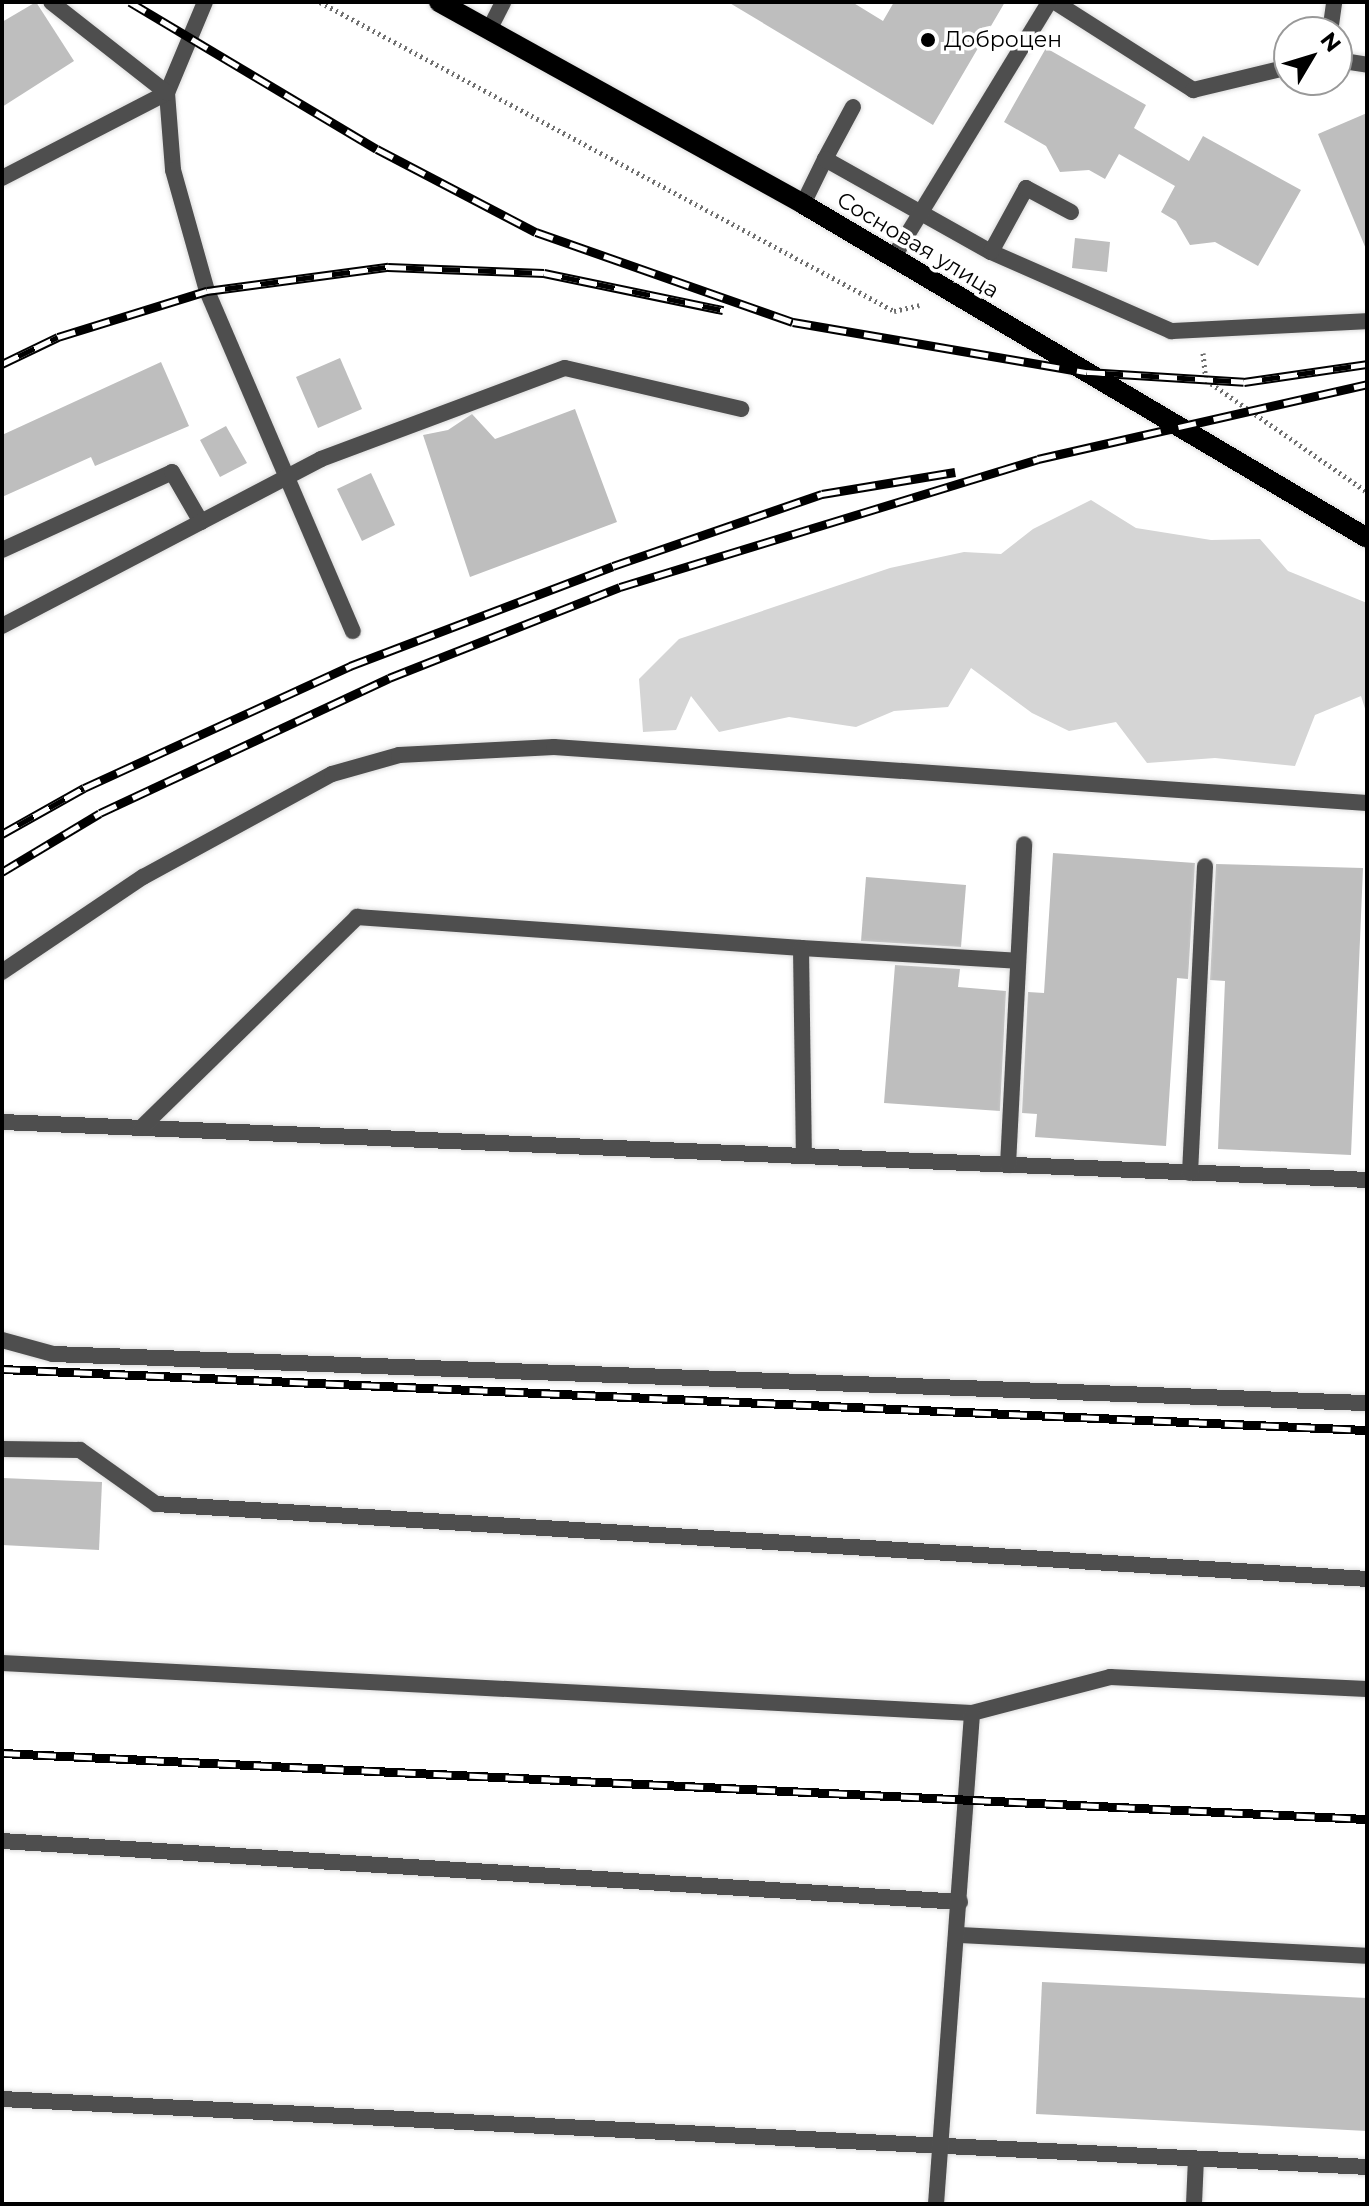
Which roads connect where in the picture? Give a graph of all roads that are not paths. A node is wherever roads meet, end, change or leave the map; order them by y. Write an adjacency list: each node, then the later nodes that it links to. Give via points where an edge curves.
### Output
1 (51, 2): 9 (lane)
2 (205, 2): 9 (lane)
3 (439, 2): 7 (main road, Сосновая улица)
4 (503, 2): 7 (lane)
5 (1049, 2): 14 (lane)
6 (1055, 2): 8 (lane, via 1193,90)
7 (489, 30): 13 (main road, Сосновая улица)
8 (1273, 71)
9 (167, 93): 12 (lane); 20 (lane, via 173,170 207,291)
10 (853, 107): 11 (lane)
11 (825, 159): 13 (lane); 14 (lane)
12 (2, 178)
13 (803, 204): 17 (main road, Сосновая улица)
14 (923, 212): 16 (lane); 17 (lane)
15 (1071, 212): 16 (lane, via 1026,188)
16 (991, 252): 18 (lane, via 1171,331)
17 (893, 258): 22 (main road, Сосновая улица)
18 (1367, 321)
19 (741, 409): 20 (lane, via 565,368 321,459)
20 (284, 479): 21 (lane); 25 (lane)
21 (201, 522): 23 (lane, via 172,472); 24 (lane)
22 (1367, 538)
23 (2, 550)
24 (2, 626)
25 (353, 631)
26 (1367, 803): 31 (lane, via 554,747 399,755 332,774 157,869)
27 (1024, 844): 30 (lane)
28 (1205, 866): 36 (lane)
29 (801, 948): 30 (lane); 33 (lane, via 357,917); 34 (lane)
30 (1018, 961): 35 (lane)
31 (2, 972)
32 (2, 1122): 33 (lane)
33 (142, 1127): 34 (lane)
34 (804, 1156): 35 (lane)
35 (1008, 1165): 36 (lane)
36 (1190, 1173): 37 (lane)
37 (1367, 1180)
38 (2, 1340): 39 (lane, via 53,1354)
39 (1367, 1403)
40 (2, 1449): 41 (lane, via 80,1450 156,1504)
41 (1367, 1579)
42 (2, 1663): 44 (lane)
43 (1367, 1689): 44 (lane, via 1110,1677)
44 (972, 1713): 46 (lane)
45 (2, 1841): 46 (lane)
46 (960, 1902): 47 (lane)
47 (958, 1935): 48 (lane); 50 (lane)
48 (1367, 1956)
49 (2, 2099): 50 (lane)
50 (940, 2147): 51 (lane); 53 (lane)
51 (1196, 2159): 52 (lane); 54 (lane)
52 (1367, 2167)
53 (936, 2204)
54 (1194, 2204)

